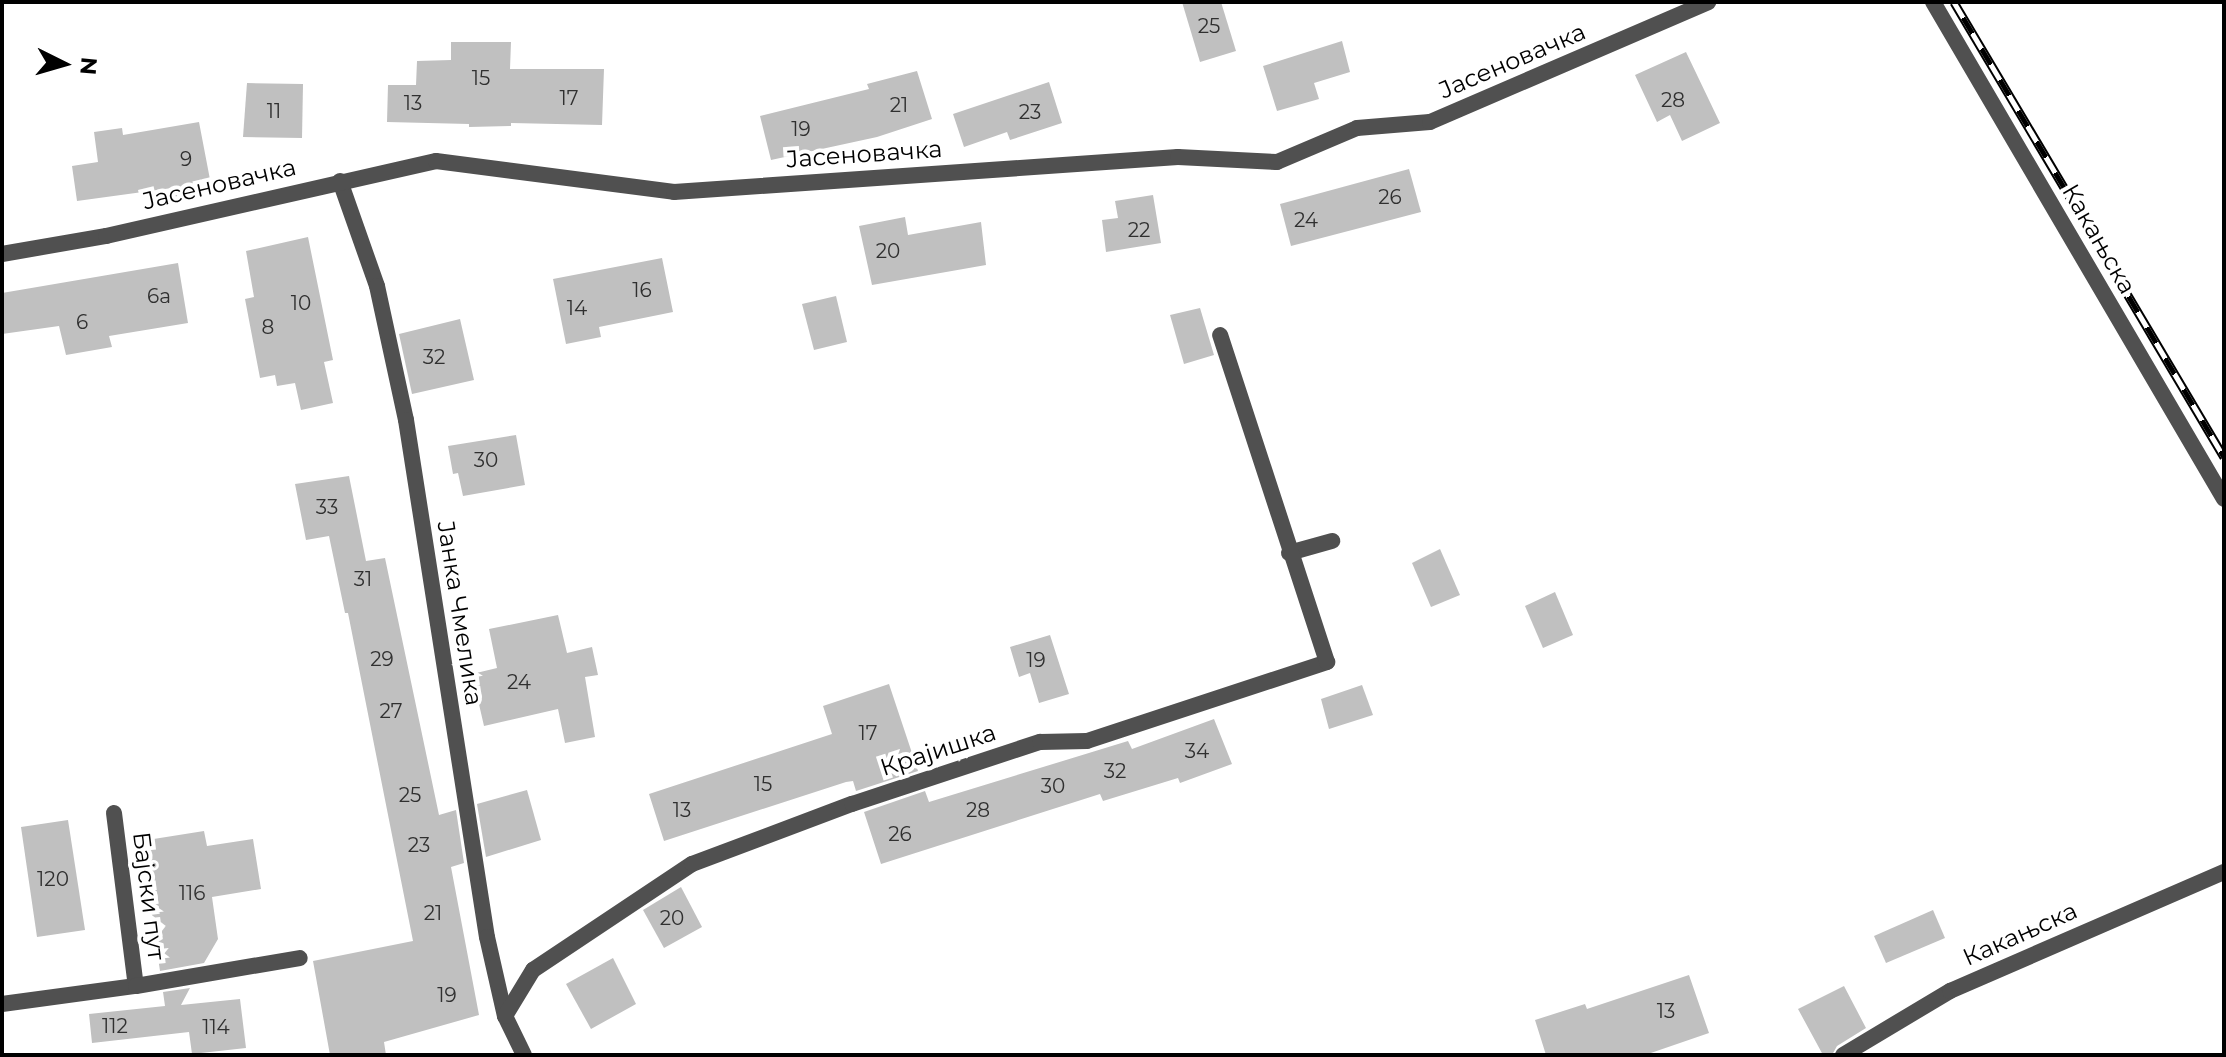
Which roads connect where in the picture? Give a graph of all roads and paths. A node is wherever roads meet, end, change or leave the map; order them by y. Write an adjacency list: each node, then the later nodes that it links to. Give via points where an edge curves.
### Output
1 (1708, 2): 3 (street, Јасеновачка, via 1430,122 1357,128 1277,162 1178,157 674,192 436,161)
2 (1933, 2): 6 (street, Какањска)
3 (340, 181): 4 (street, Јасеновачка, via 106,236); 14 (street, Јанка Чмелика, via 377,286 406,420 487,937)
4 (2, 254)
5 (1220, 335): 8 (street, Крајишка)
6 (2224, 499)
7 (1332, 541): 8 (street)
8 (1289, 553): 14 (street, Крајишка, via 1327,662 1087,741 1040,742 692,864 533,970)
9 (114, 813): 12 (street, Бајски пут)
10 (2224, 872): 16 (street, Какањска, via 1950,991)
11 (300, 958): 12 (street, Бајски пут)
12 (136, 986): 13 (street, Бајски пут)
13 (2, 1004)
14 (505, 1016): 15 (street, Јанка Чмелика)
15 (524, 1055)
16 (1843, 1055)

